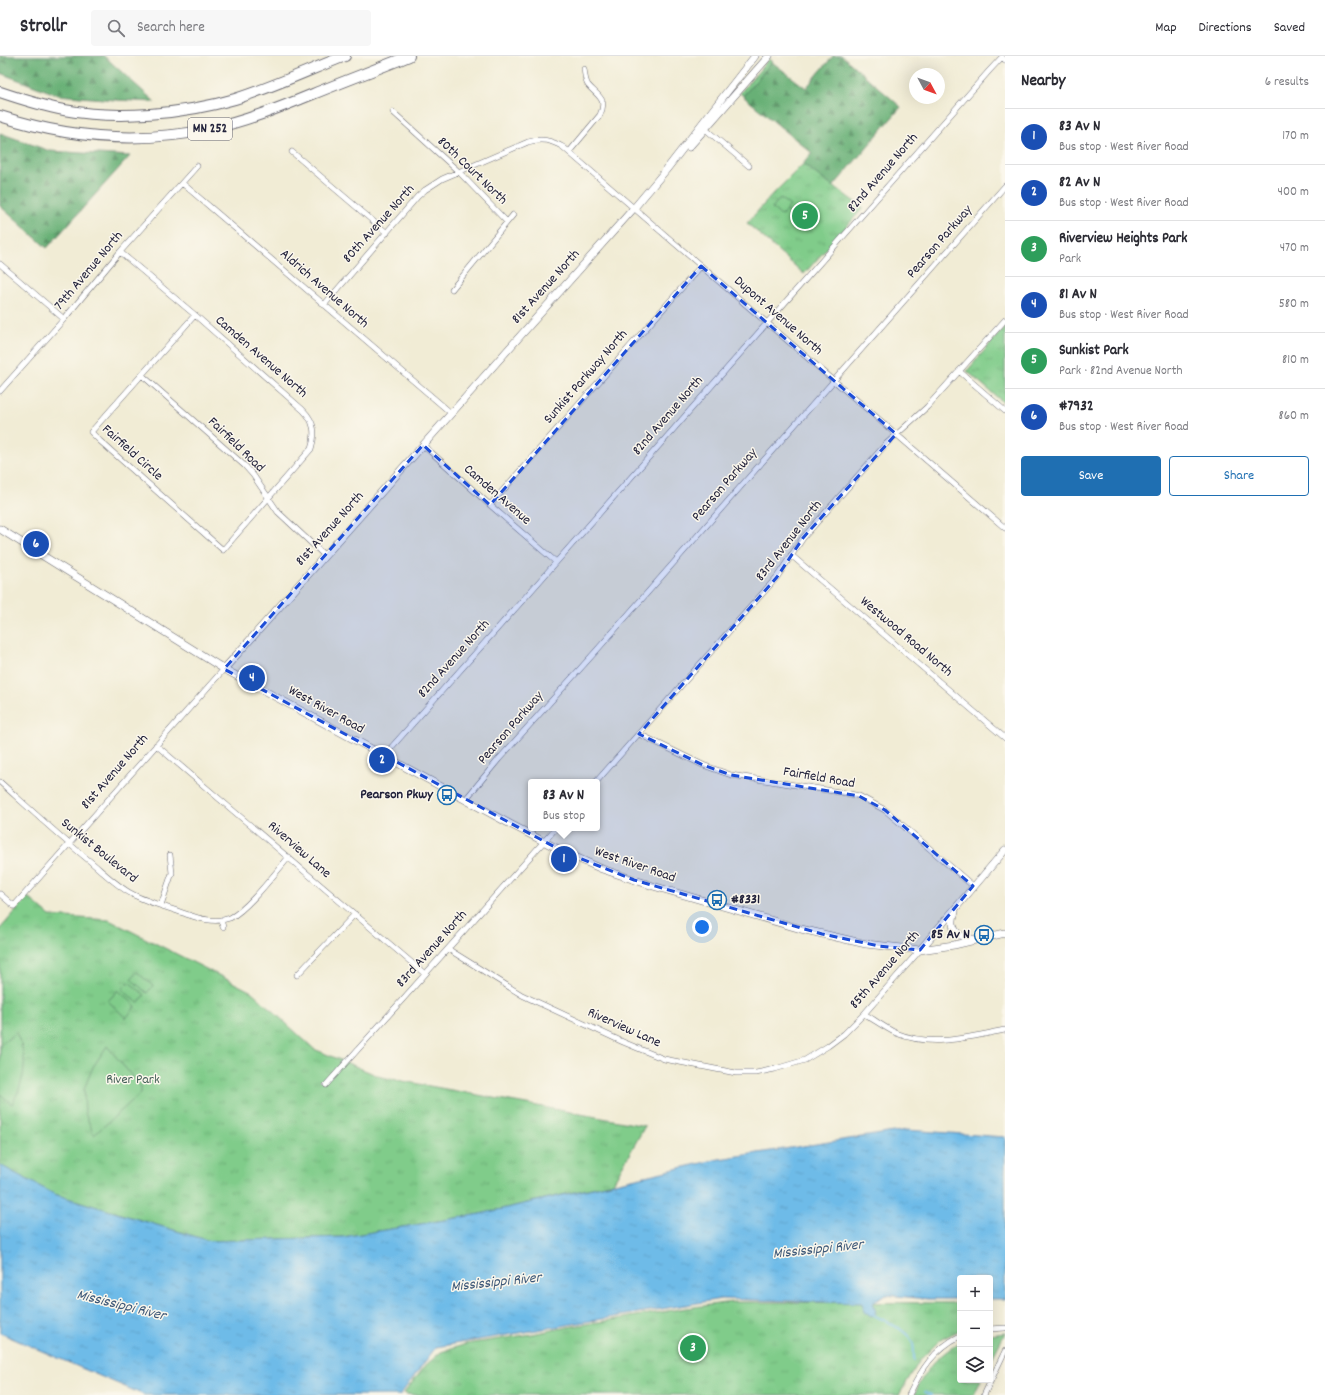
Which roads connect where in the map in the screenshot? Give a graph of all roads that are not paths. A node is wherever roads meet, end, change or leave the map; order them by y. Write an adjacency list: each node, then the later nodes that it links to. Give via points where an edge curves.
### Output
1 (345, 56): 7 (highway, MN 252, via 242,97 172,112 78,112)
2 (409, 56): 9 (highway, MN 252, via 263,114 190,133 146,137 91,136 47,129)
3 (755, 56): 10 (street, 81st Avenue North)
4 (769, 56): 10 (street, 81st Avenue North)
5 (1005, 60): 31 (street, 82nd Avenue North, via 1002,57 970,92)
6 (584, 69): 13 (street, via 586,84 601,98 602,110)
7 (0, 92)
8 (393, 112): 16 (street, 80th Court North)
9 (0, 116)
10 (703, 127): 15 (street); 19 (street, 81st Avenue North)
11 (528, 142): 13 (street, Dupont Avenue North, via 546,139); 16 (street, 80th Avenue North)
12 (292, 152): 22 (street)
13 (569, 152): 19 (street, Dupont Avenue North)
14 (197, 166): 17 (street, 79th Avenue North)
15 (749, 166)
16 (459, 172): 21 (street, 80th Court North); 22 (street, 80th Avenue North, via 425,190)
17 (182, 183): 23 (street, 79th Avenue North); 27 (street, Aldrich Avenue North)
18 (1005, 186): 34 (street, Pearson Parkway)
19 (634, 208): 25 (street, Dupont Avenue North); 37 (street, 81st Avenue North)
20 (513, 215): 21 (street)
21 (507, 222): 26 (street, 80th Court North)
22 (386, 233): 27 (street, 80th Avenue North)
23 (120, 252): 28 (street, Camden Avenue North); 29 (street, 79th Avenue North)
24 (0, 264): 29 (street)
25 (701, 266): 31 (street, Dupont Avenue North); 41 (street, Sunkist Parkway North)
26 (452, 289)
27 (324, 304): 37 (street, Aldrich Avenue North)
28 (195, 314): 33 (street, Fairfield Circle); 40 (street, Camden Avenue North, via 303,410 313,424 315,432 311,449)
29 (64, 319): 35 (street, 79th Avenue North)
30 (1005, 320): 32 (street, 83rd Avenue North)
31 (767, 322): 34 (street, Dupont Avenue North); 46 (street, 82nd Avenue North)
32 (959, 371): 36 (street); 38 (street, 83rd Avenue North, via 927,408)
33 (142, 375): 40 (street, Fairfield Road, via 245,466 254,475); 40 (street, Fairfield Circle, via 91,432 100,441 223,550)
34 (834, 380): 38 (street, Dupont Avenue North); 54 (street, Pearson Parkway)
35 (0, 391)
36 (1005, 410)
37 (451, 413): 39 (street, 81st Avenue North)
38 (896, 434): 42 (street, Dupont Avenue North); 45 (street, 83rd Avenue North, via 803,538)
39 (423, 445): 41 (street, Camden Avenue); 44 (street, 81st Avenue North)
40 (268, 498): 44 (street, Fairfield Road, via 278,512)
41 (490, 505): 46 (street, Camden Avenue)
42 (1005, 528)
43 (0, 529): 47 (street, West River Road)
44 (324, 555): 47 (street, 81st Avenue North)
45 (791, 555): 48 (street, 83rd Avenue North, via 777,577); 49 (street, Westwood Road North)
46 (556, 562): 51 (street, 82nd Avenue North)
47 (224, 669): 50 (street, 81st Avenue North); 51 (street, West River Road)
48 (639, 734): 52 (street, 83rd Avenue North); 61 (street, Fairfield Road, via 703,765 731,775 859,796 885,810)
49 (1005, 738)
50 (156, 745): 57 (street, 81st Avenue North); 60 (street, Riverview Lane)
51 (385, 756): 54 (street, West River Road)
52 (599, 779)
53 (0, 782): 57 (street, Sunkist Boulevard)
54 (464, 800): 56 (street, West River Road)
55 (553, 831): 56 (street, 83rd Avenue North)
56 (543, 842): 70 (street, 83rd Avenue North); 71 (street, West River Road, via 602,869 686,896 845,940)
57 (69, 844): 62 (street, 81st Avenue North, via 14,906); 63 (street, Sunkist Boulevard, via 122,887 142,899)
58 (1005, 850): 61 (street, 85th Avenue North)
59 (170, 855): 63 (street, via 172,873)
60 (289, 857): 65 (street, Riverview Lane); 66 (street, via 247,905 229,918)
61 (974, 886): 64 (street, 85th Avenue North)
62 (0, 894)
63 (161, 905): 66 (street, Sunkist Boulevard, via 198,918)
64 (956, 908): 69 (street, via 952,919 955,930 962,937); 71 (street, 85th Avenue North)
65 (355, 914): 72 (street, Riverview Lane); 73 (street)
66 (221, 920): 67 (street)
67 (223, 927)
68 (1005, 933): 69 (street, West River Road)
69 (976, 939): 71 (street, West River Road)
70 (448, 949): 72 (street, 83rd Avenue North); 76 (street, Riverview Lane, via 522,995 623,1042 664,1058 736,1073 756,1073)
71 (920, 950): 74 (street, 85th Avenue North)
72 (425, 974): 77 (street, 83rd Avenue North)
73 (297, 975)
74 (864, 1014): 75 (street, via 894,1032 924,1040 939,1041); 76 (street, 85th Avenue North, via 844,1034)
75 (1005, 1030)
76 (805, 1060)
77 (326, 1085)
78 (1005, 1328): 79 (street)
79 (993, 1329)
80 (957, 1338): 82 (street, via 932,1357)
81 (1005, 1351): 83 (street)
82 (909, 1395)
83 (984, 1395)

